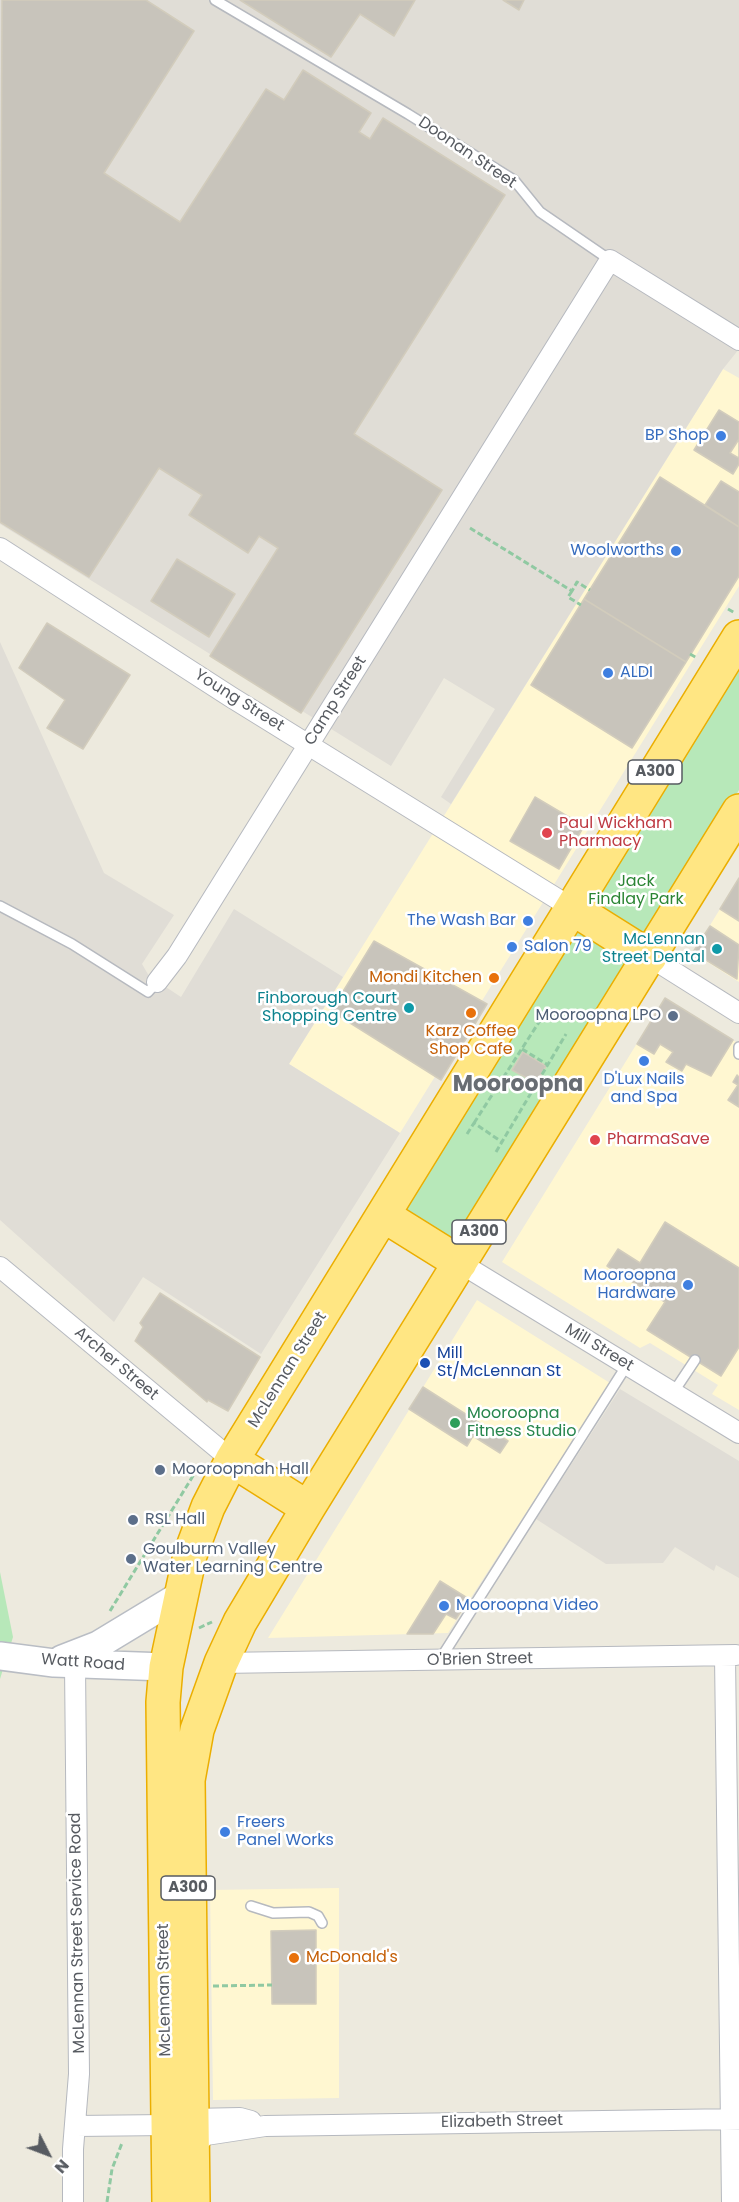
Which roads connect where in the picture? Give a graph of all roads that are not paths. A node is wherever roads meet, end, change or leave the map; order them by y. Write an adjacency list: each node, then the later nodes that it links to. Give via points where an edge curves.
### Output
1 (215, 0): 2 (lane, Doonan Street, via 513,180 540,212)
2 (610, 260): 3 (street, Doonan Street); 6 (street, Camp Street)
3 (739, 340)
4 (0, 548): 6 (street, Young Street)
5 (739, 637): 9 (highway, McLennan Street / A300)
6 (308, 744): 9 (street, Young Street); 11 (street, Camp Street)
7 (739, 811): 10 (highway, McLennan Street / A300)
8 (0, 906): 11 (lane, Camp Street, via 72,944 148,992)
9 (572, 908): 10 (highway); 15 (highway, McLennan Street / A300)
10 (650, 957): 12 (street); 16 (highway, McLennan Street / A300)
11 (157, 982)
12 (739, 1013)
13 (739, 1047): 14 (lane)
14 (739, 1054)
15 (383, 1215): 16 (highway); 22 (highway, McLennan Street / A300)
16 (460, 1263): 19 (street, Mill Street); 23 (highway, McLennan Street / A300)
17 (0, 1268): 22 (street, Archer Street)
18 (694, 1360): 20 (lane)
19 (627, 1365): 20 (street, Mill Street); 27 (lane)
20 (674, 1393): 21 (street, Mill Street)
21 (739, 1433)
22 (223, 1452): 23 (highway); 24 (highway, McLennan Street / A300)
23 (308, 1508): 29 (highway, McLennan Street / A300)
24 (179, 1596): 28 (street, via 98,1645); 31 (highway, McLennan Street / A300)
25 (732, 1655): 27 (street, O'Brien Street); 34 (street)
26 (2, 1656): 28 (street, Watt Road)
27 (440, 1660): 29 (street, O'Brien Street)
28 (46, 1662): 30 (street, Watt Road)
29 (220, 1663): 31 (highway); 35 (highway, McLennan Street / A300, via 197,1730 188,1780)
30 (75, 1665): 31 (street, Watt Road); 36 (street, McLennan Street Service Road, via 79,1974)
31 (166, 1666): 35 (highway, McLennan Street / A300, via 162,1742)
32 (251, 1906): 33 (lane, via 273,1912 309,1912)
33 (322, 1923)
34 (735, 2119): 37 (street, Elizabeth Street); 42 (street)
35 (179, 2122): 36 (street, Elizabeth Street); 37 (street, Elizabeth Street, via 240,2118); 38 (highway, McLennan Street / A300); 40 (highway, McLennan Street / A300)
36 (76, 2126): 39 (street, McLennan Street Service Road)
37 (265, 2126): 38 (street, Elizabeth Street, via 206,2135)
38 (192, 2157): 41 (highway, McLennan Street / A300)
39 (73, 2202)
40 (169, 2202)
41 (193, 2202)
42 (732, 2202)

